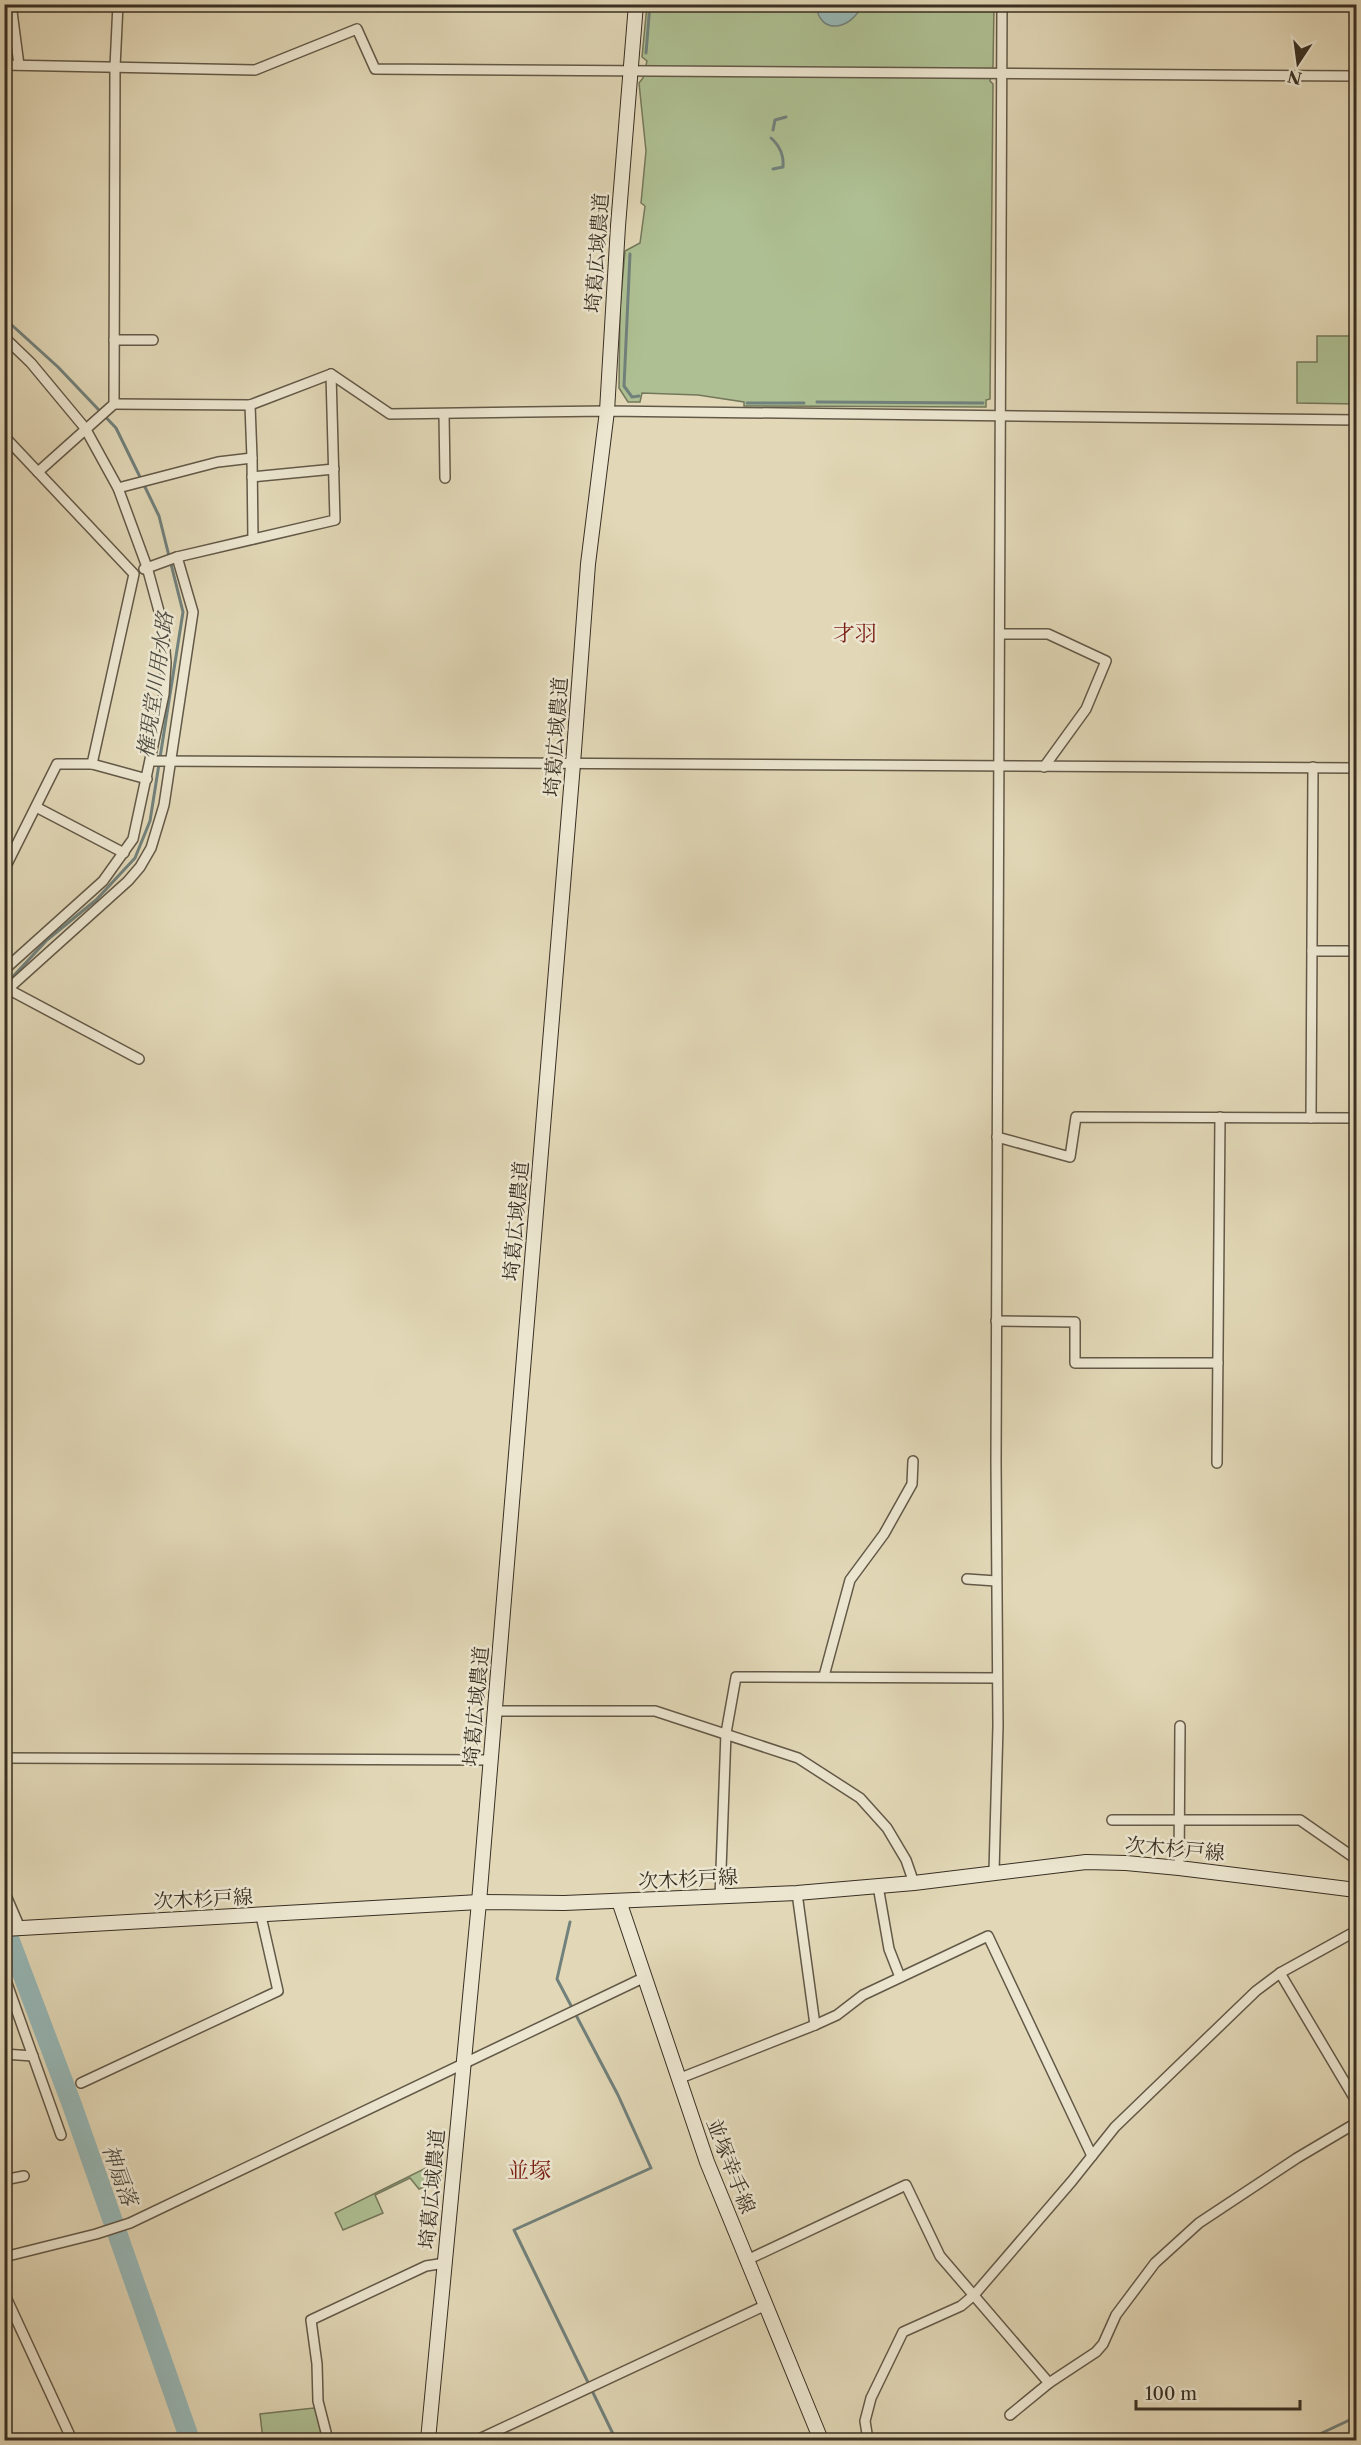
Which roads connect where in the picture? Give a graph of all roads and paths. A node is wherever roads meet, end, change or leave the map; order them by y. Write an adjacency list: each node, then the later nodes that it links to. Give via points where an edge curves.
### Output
1 (10, 4): 6 (street)
2 (118, 4): 7 (street)
3 (636, 4): 8 (street, 埼葛広域農道)
4 (1002, 4): 9 (street)
5 (4, 65): 6 (street)
6 (19, 65): 7 (street)
7 (116, 67): 8 (street, via 255,70 357,29 375,69); 12 (street)
8 (631, 70): 9 (street); 17 (street, 埼葛広域農道)
9 (1001, 74): 10 (street); 19 (street)
10 (1356, 76)
11 (4, 337): 21 (street)
12 (114, 340): 13 (street); 15 (street)
13 (153, 340)
14 (331, 374): 16 (street); 18 (street, via 390,414); 24 (street)
15 (114, 404): 16 (street); 21 (street)
16 (250, 405): 23 (street)
17 (607, 411): 18 (street); 19 (street); 37 (street, 埼葛広域農道, via 587,574)
18 (444, 414): 27 (street)
19 (1000, 416): 20 (street); 33 (street)
20 (1356, 420)
21 (85, 428): 25 (street); 28 (street)
22 (4, 436): 25 (street)
23 (252, 458): 26 (street); 28 (street, via 218,462)
24 (334, 469): 26 (street); 29 (street, via 335,520)
25 (38, 472): 32 (street)
26 (252, 477): 29 (street)
27 (445, 478)
28 (118, 488): 31 (street)
29 (253, 539): 30 (street)
30 (177, 557): 31 (street); 35 (street, via 193,612)
31 (147, 567): 32 (street); 34 (street, via 164,626 166,663)
32 (134, 574): 36 (street)
33 (1000, 634): 38 (street); 39 (street, via 1047,634 1106,661 1086,709)
34 (151, 761): 35 (street); 42 (street)
35 (171, 762): 37 (street); 45 (street, via 164,804)
36 (92, 764): 42 (street); 43 (street, via 57,764)
37 (573, 764): 38 (street); 65 (street, 埼葛広域農道)
38 (999, 767): 39 (street); 56 (street)
39 (1044, 767): 40 (street)
40 (1313, 767): 41 (street); 48 (street)
41 (1356, 768)
42 (147, 779): 44 (street)
43 (36, 807): 46 (street); 47 (street)
44 (133, 839): 45 (street); 46 (street)
45 (150, 848): 51 (street, via 128,880)
46 (124, 853): 50 (street, via 103,881)
47 (4, 870)
48 (1312, 951): 49 (street); 54 (street)
49 (1356, 951)
50 (4, 970)
51 (6, 988): 52 (street)
52 (139, 1059)
53 (1220, 1117): 54 (street); 56 (street, via 1076,1116 1070,1157); 58 (street)
54 (1311, 1118): 55 (street)
55 (1356, 1118)
56 (997, 1137): 57 (street)
57 (996, 1321): 58 (street, via 1075,1322 1075,1363); 62 (street)
58 (1218, 1363): 60 (street)
59 (913, 1461): 63 (street, via 912,1484 884,1534 850,1580)
60 (1217, 1462)
61 (967, 1580): 62 (street)
62 (996, 1581): 64 (street)
63 (824, 1676): 64 (street); 67 (street, via 736,1677)
64 (997, 1678): 74 (street)
65 (495, 1711): 67 (street, via 655,1711); 69 (street, 埼葛広域農道)
66 (1180, 1726): 71 (street)
67 (726, 1733): 75 (street, via 798,1758 860,1798 887,1828); 80 (street)
68 (4, 1758): 69 (street)
69 (491, 1760): 82 (street, 埼葛広域農道)
70 (1112, 1820): 71 (street)
71 (1180, 1820): 72 (street, via 1300,1820); 73 (street)
72 (1356, 1859)
73 (1179, 1868): 74 (street, 次木杉戸線, via 1086,1862); 77 (street, 次木杉戸線)
74 (994, 1872): 75 (street, 次木杉戸線)
75 (914, 1883): 76 (street, 次木杉戸線)
76 (878, 1886): 79 (street, 次木杉戸線); 89 (street, via 889,1949)
77 (1356, 1890)
78 (4, 1891): 84 (street)
79 (796, 1893): 80 (street, 次木杉戸線); 91 (street)
80 (720, 1897): 81 (street, 次木杉戸線)
81 (619, 1901): 82 (street, 次木杉戸線); 90 (street, 並塚幸手線)
82 (479, 1902): 83 (street, 次木杉戸線); 94 (street, 埼葛広域農道)
83 (261, 1916): 84 (street, 次木杉戸線); 96 (street, via 278,1991)
84 (20, 1928): 85 (street, 次木杉戸線)
85 (4, 1929)
86 (1356, 1931): 87 (street)
87 (1280, 1973): 97 (street); 100 (street, via 1256,1991 1115,2127)
88 (4, 1976): 93 (street)
89 (900, 1977): 91 (street); 100 (street, via 988,1936)
90 (643, 1978): 94 (street); 95 (street, 並塚幸手線)
91 (815, 2025): 95 (street)
92 (4, 2054): 93 (street)
93 (33, 2056): 99 (street)
94 (463, 2063): 103 (street, via 130,2223); 105 (street, 埼葛広域農道)
95 (678, 2079): 104 (street, 並塚幸手線)
96 (81, 2083)
97 (1356, 2101)
98 (1356, 2122): 109 (street, via 1199,2223 1155,2263 1116,2315 1096,2352)
99 (61, 2135)
100 (1092, 2156): 107 (street)
101 (24, 2176): 102 (street)
102 (4, 2180)
103 (4, 2257)
104 (747, 2260): 107 (street, via 906,2185 940,2256); 108 (street, 並塚幸手線)
105 (445, 2263): 112 (street, via 426,2266 311,2320 318,2401); 113 (street, 埼葛広域農道)
106 (4, 2293): 111 (street)
107 (974, 2295): 109 (street); 116 (street, via 961,2306 903,2332 871,2398 865,2421)
108 (765, 2305): 114 (street); 115 (street, 並塚幸手線)
109 (1049, 2383): 110 (street)
110 (1010, 2415)
111 (72, 2440)
112 (328, 2440)
113 (428, 2440)
114 (477, 2440)
115 (821, 2440)
116 (868, 2440)

